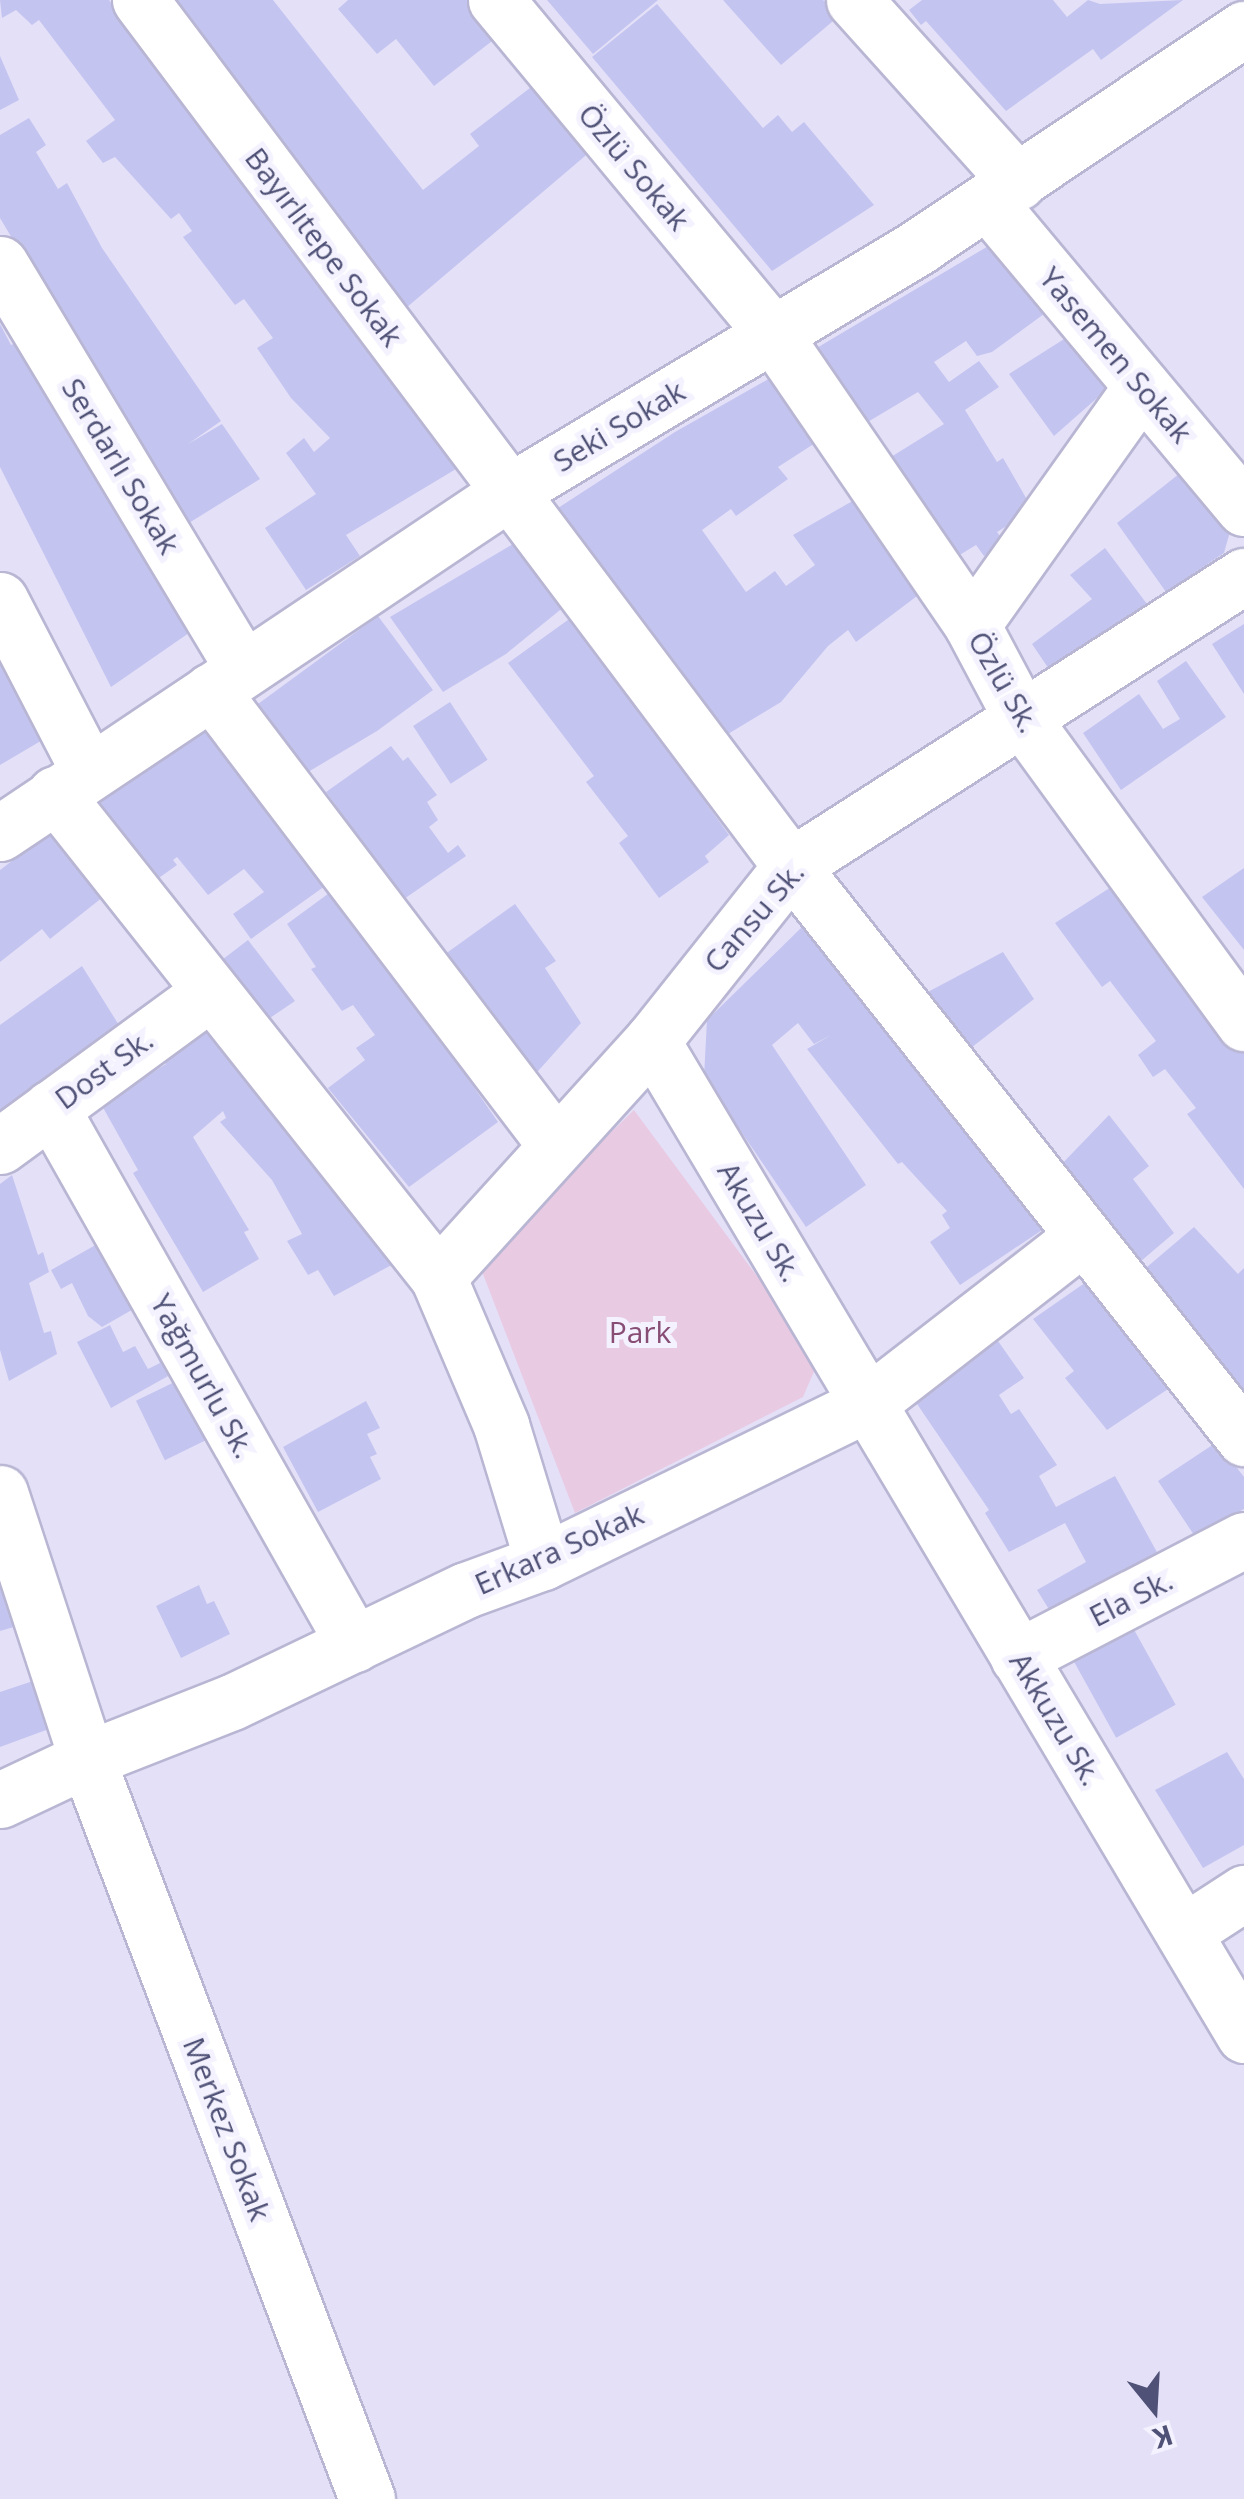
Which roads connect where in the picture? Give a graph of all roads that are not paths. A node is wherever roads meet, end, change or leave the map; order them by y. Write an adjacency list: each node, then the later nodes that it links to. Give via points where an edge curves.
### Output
1 (140, 0): 9 (street, Bayırlıtepe Sokak)
2 (496, 0): 7 (street, Özlü Sokak)
3 (854, 0): 5 (street, Yasemen Sokak)
4 (1234, 20): 5 (street, Seki Sokak)
5 (1003, 192): 7 (street, Seki Sokak); 8 (street, Yasemen Sokak)
6 (0, 264): 14 (street, Serdarlı Sokak)
7 (773, 334): 9 (street, Seki Sokak); 13 (street, Özlü Sk.)
8 (1142, 386): 10 (street, Yasemen Sokak); 13 (street)
9 (509, 492): 14 (street, Seki Sokak); 18 (street, Bayırlıtepe Sokak)
10 (1244, 508)
11 (1244, 576): 15 (street, Cansu Sk.)
12 (0, 600): 16 (street)
13 (972, 625): 15 (street, Özlü Sk.)
14 (227, 679): 16 (street, Seki Sokak); 23 (street, Serdarlı Sokak)
15 (1021, 717): 18 (street, Cansu Sk.); 20 (street, Özlü Sk.)
16 (72, 783): 17 (street, Seki Sokak); 19 (street)
17 (0, 833)
18 (791, 866): 21 (street, Cansu Sk.); 25 (street, Bayırlıtepe Sokak)
19 (209, 992): 22 (street, Dost Sk.); 26 (street)
20 (1238, 1003)
21 (652, 1041): 23 (street, Cansu Sk.); 27 (street, Akuzu Sk.)
22 (52, 1108): 24 (street, Dost Sk.); 32 (street, Yağmurlu Sk.)
23 (555, 1144): 26 (street, Cansu Sk.)
24 (0, 1146)
25 (1082, 1237): 27 (street, Erkara Sokak); 28 (street, Bayırlıtepe Sokak)
26 (438, 1278): 31 (street, via 501,1425)
27 (866, 1404): 31 (street, Erkara Sokak); 33 (street, Akkuzu Sk.)
28 (1244, 1438)
29 (0, 1493): 34 (street, Merkez Sokak)
30 (1244, 1540): 33 (street, Ela Sk.)
31 (543, 1562): 32 (street, Erkara Sokak)
32 (354, 1644): 34 (street, Erkara Sokak, via 232,1702)
33 (1018, 1656): 37 (street, Akkuzu Sk.)
34 (88, 1758): 35 (street, Erkara Sokak); 39 (street, Merkez Sokak)
35 (0, 1800)
36 (1244, 1893): 37 (street)
37 (1184, 1932): 38 (street, Akkuzu Sk.)
38 (1244, 2034)
39 (367, 2499)

